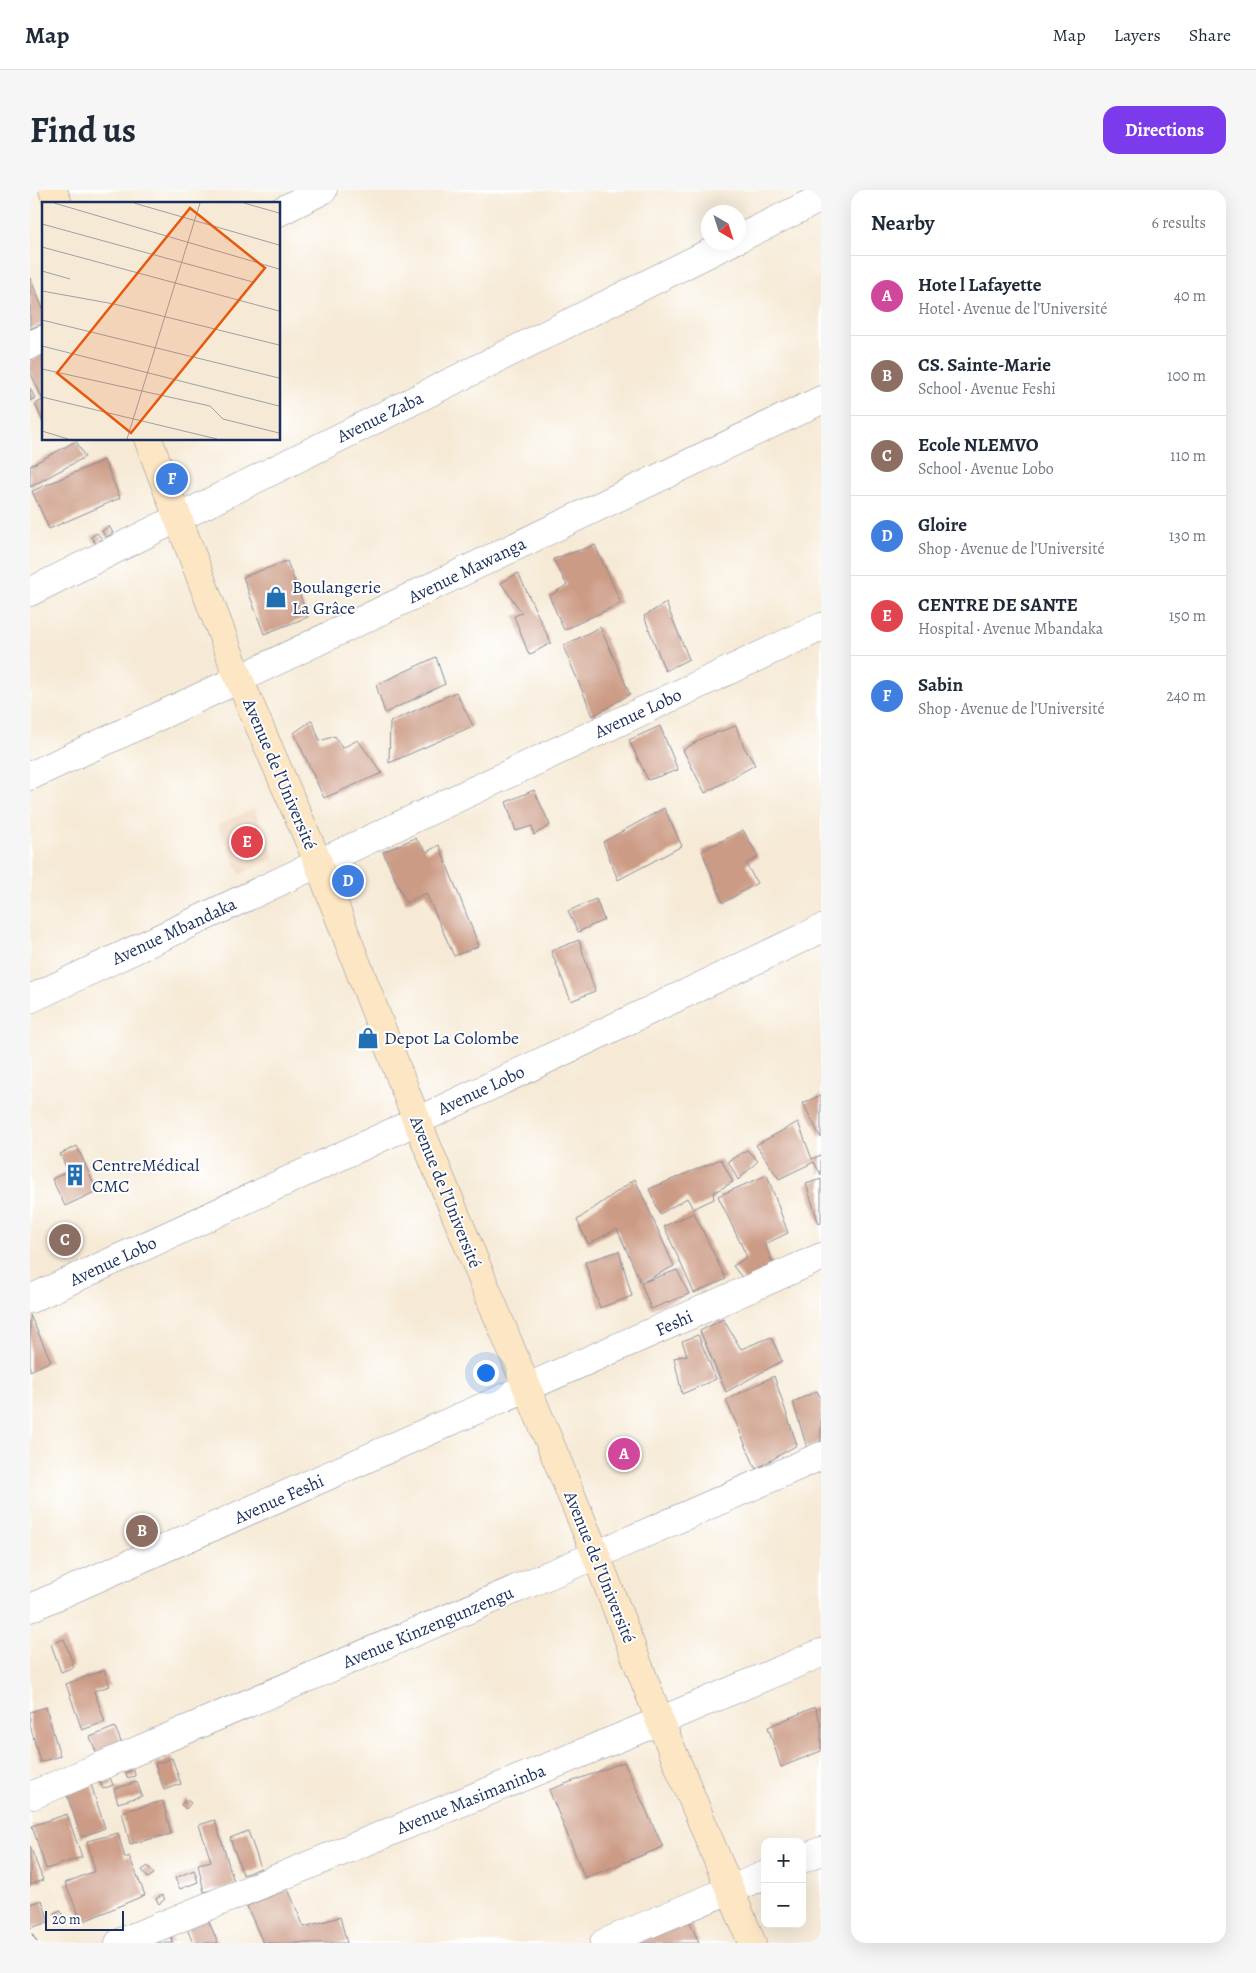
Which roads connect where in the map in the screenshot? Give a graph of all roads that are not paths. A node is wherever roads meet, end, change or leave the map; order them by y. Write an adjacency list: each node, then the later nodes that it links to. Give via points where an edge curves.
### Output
1 (53, 190): 4 (main road)
2 (323, 190): 5 (street)
3 (821, 198): 6 (street)
4 (57, 202)
5 (280, 212)
6 (746, 235)
7 (715, 250): 12 (street, Avenue Zaba)
8 (42, 340): 9 (street)
9 (30, 345)
10 (821, 400): 15 (street, Avenue Mawanga)
11 (148, 440): 12 (main road, Avenue de l’Université)
12 (179, 518): 13 (street, Avenue Zaba); 15 (main road, Avenue de l’Université)
13 (30, 592)
14 (821, 627): 17 (street, Avenue Lobo)
15 (239, 679): 16 (street, Avenue Mawanga); 17 (main road, Avenue de l’Université)
16 (30, 776)
17 (318, 862): 19 (street, Avenue Mbandaka); 20 (main road, Avenue de l’Université)
18 (821, 929): 20 (street, Avenue Lobo)
19 (30, 999)
20 (417, 1121): 22 (street, Avenue Lobo); 23 (main road, Avenue de l’Université)
21 (821, 1257): 23 (street, Feshi)
22 (30, 1299)
23 (527, 1389): 25 (main road, Avenue de l’Université); 26 (street, Avenue Feshi)
24 (821, 1456): 25 (street, Avenue Kinzengunzengu)
25 (596, 1555): 28 (main road, Avenue de l’Université); 29 (street, Avenue Kinzengunzengu)
26 (30, 1608)
27 (821, 1653): 28 (street, Avenue Masimaninba)
28 (660, 1721): 33 (main road, Avenue de l’Université); 34 (street, Avenue Masimaninba)
29 (33, 1795)
30 (821, 1851): 31 (street)
31 (806, 1857)
32 (761, 1877): 33 (street)
33 (730, 1890): 35 (street); 36 (main road, Avenue de l’Université)
34 (119, 1943)
35 (604, 1943)
36 (752, 1943)

